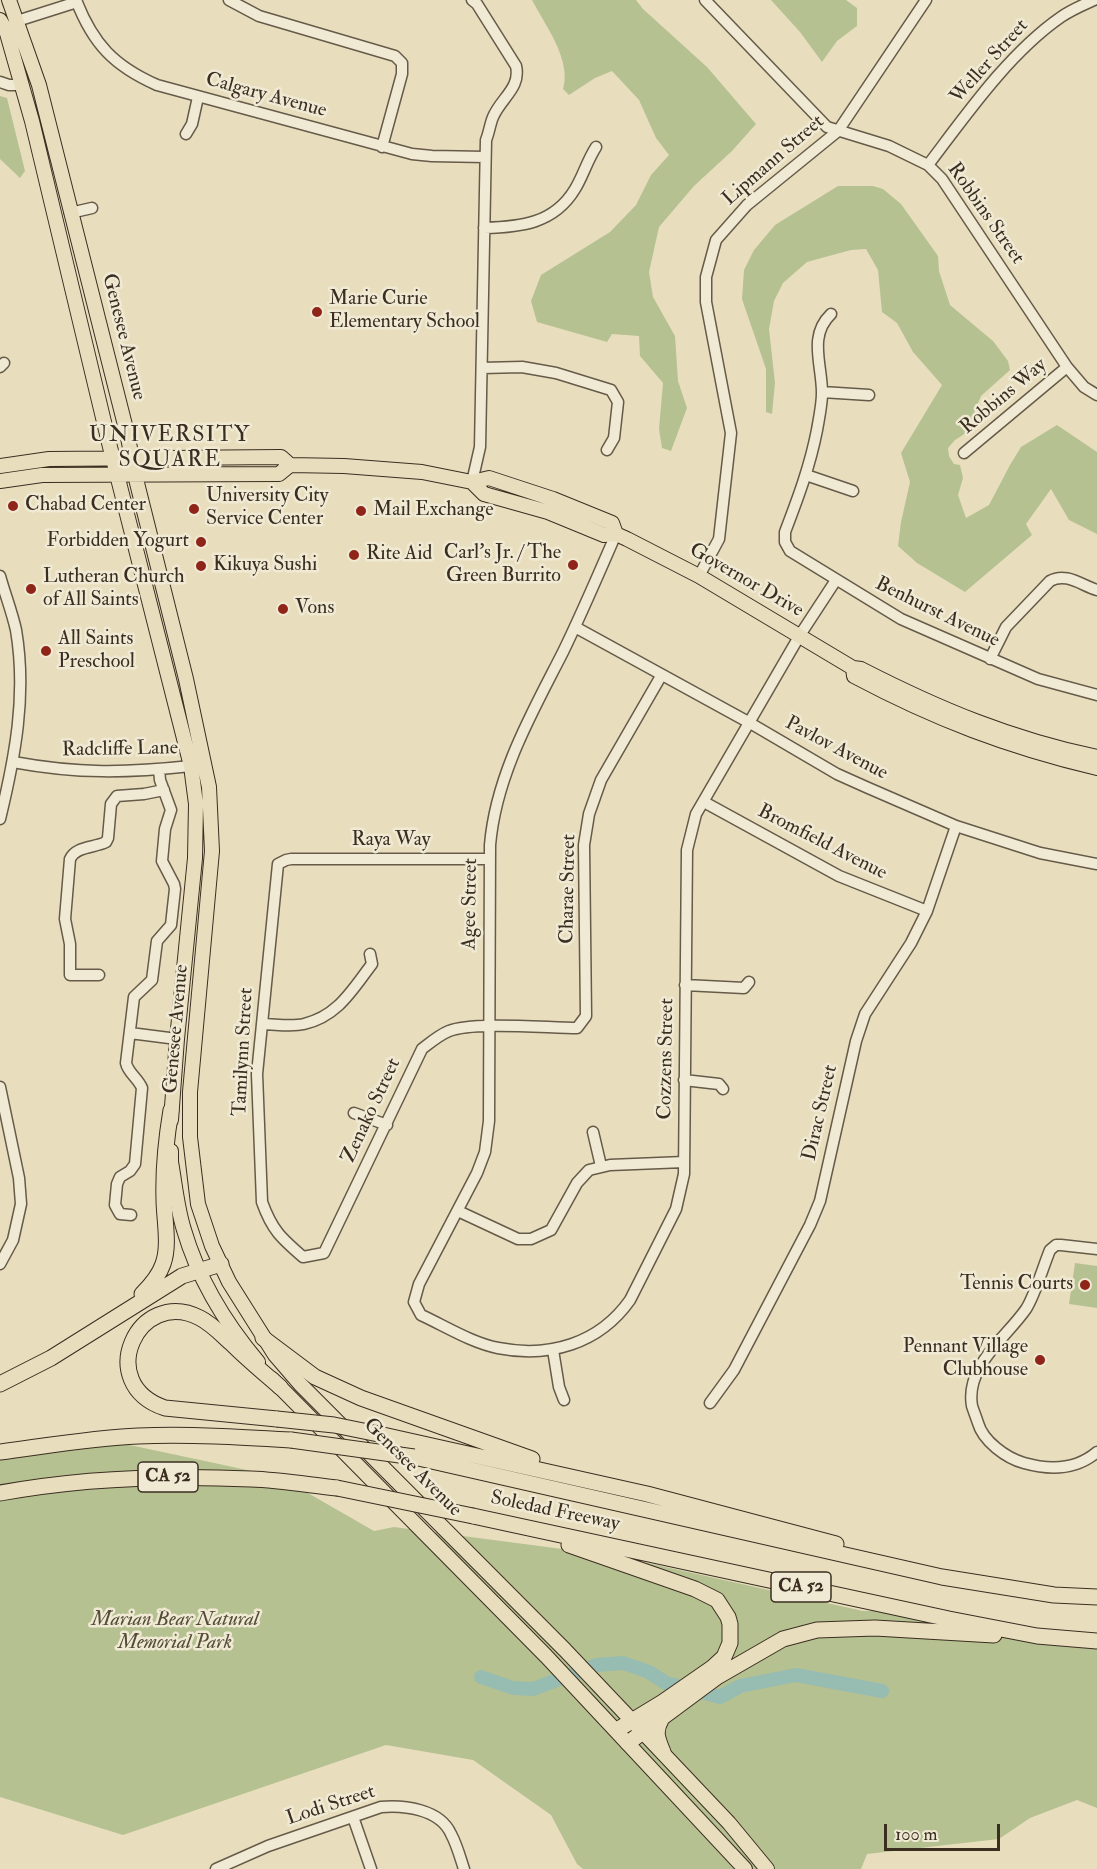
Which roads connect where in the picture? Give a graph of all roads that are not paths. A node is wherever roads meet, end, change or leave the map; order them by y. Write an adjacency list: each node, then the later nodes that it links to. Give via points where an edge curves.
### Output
1 (9, 0): 9 (main road, Genesee Avenue)
2 (229, 0): 15 (street, via 259,16 395,56 402,63 402,74)
3 (472, 0): 17 (street, via 516,66 518,75 493,117)
4 (705, 0): 13 (street, Robbins Street, via 827,127)
5 (926, 0): 13 (street, Lipmann Street)
6 (1094, 0): 18 (street, Weller Street, via 1043,30 986,88)
7 (76, 1): 9 (street); 12 (street, Calgary Avenue, via 87,27 114,61 136,76)
8 (0, 20): 11 (main road, Genesee Avenue)
9 (17, 21): 20 (main road, Genesee Avenue, via 39,85)
10 (0, 82): 11 (street)
11 (22, 85): 30 (main road, Genesee Avenue)
12 (198, 97): 14 (street); 15 (street, Calgary Avenue)
13 (838, 131): 18 (street, Robbins Street, via 889,146); 42 (street, Lipmann Street, via 747,204 716,240 706,277 706,302 731,433 722,466 719,539)
14 (186, 134)
15 (382, 147): 17 (street, Calgary Avenue, via 432,156)
16 (596, 147): 21 (street, via 574,190 547,217 532,224)
17 (485, 157): 21 (street)
18 (928, 165): 24 (street, Robbins Street, via 942,179)
19 (92, 208): 20 (street)
20 (70, 213): 31 (main road, Genesee Avenue)
21 (484, 228): 23 (street)
22 (831, 314): 25 (street, via 822,322 817,336)
23 (482, 368): 28 (street, via 522,367 611,390 618,402 614,438); 38 (street, via 480,447)
24 (1066, 368): 27 (street, Robbins Street); 29 (street, Robbins Way)
25 (822, 392): 26 (street); 36 (street)
26 (869, 395)
27 (1097, 395)
28 (607, 450)
29 (964, 453)
30 (113, 458): 31 (main road, Governor Drive); 33 (main road, Governor Drive, via 49,459); 34 (main road, Genesee Avenue)
31 (132, 459): 32 (main road, Governor Drive, via 281,458); 35 (main road, Genesee Avenue)
32 (290, 465): 35 (main road, Governor Drive, via 279,474); 38 (main road, Governor Drive, via 369,467)
33 (0, 466)
34 (117, 475): 35 (main road, Governor Drive); 37 (main road, Governor Drive, via 42,475); 54 (main road, Genesee Avenue)
35 (135, 475): 73 (main road, Genesee Avenue, via 209,787 213,851)
36 (806, 476): 39 (street); 43 (street, Benhurst Avenue, via 785,532 785,542 790,551)
37 (0, 481)
38 (472, 482): 40 (main road, Governor Drive, via 484,494 548,512 604,535)
39 (854, 491)
40 (616, 534): 42 (main road, Governor Drive); 45 (street, Agee Street)
41 (0, 576): 53 (street, via 15,629 20,680)
42 (699, 576): 46 (main road, Governor Drive)
43 (836, 580): 46 (street, Cozzens Street); 47 (street, Benhurst Avenue, via 901,619)
44 (1097, 590): 47 (street, via 1065,577 1050,580 1006,627)
45 (575, 627): 49 (street, Pavlov Avenue); 62 (street, Agee Street, via 516,748 496,803)
46 (800, 635): 48 (main road, Governor Drive); 51 (street, Cozzens Street)
47 (990, 659): 50 (street, Benhurst Avenue)
48 (853, 668): 52 (main road, Governor Drive, via 986,726 1039,744); 55 (main road, Governor Drive, via 854,676 937,717 1037,753)
49 (661, 676): 51 (street, Pavlov Avenue); 70 (street, Charae Street, via 602,780 589,814 584,845 586,1016 577,1028)
50 (1097, 695)
51 (750, 723): 58 (street, Cozzens Street); 60 (street, Pavlov Avenue, via 837,774)
52 (1097, 757)
53 (13, 762): 56 (street, Radcliffe Lane, via 86,772); 59 (street)
54 (191, 766): 56 (street, Radcliffe Lane); 72 (main road, Genesee Avenue, via 196,804 195,858)
55 (1097, 768)
56 (159, 769): 57 (street)
57 (164, 790): 66 (street, via 117,796 111,804 106,842 78,850 70,859 65,919 70,975); 71 (street, via 171,810 162,861 174,884 171,925 157,941 152,980 134,997)
58 (704, 802): 64 (street, Bromfield Avenue, via 839,876); 68 (street, Cozzens Street, via 696,814 687,850)
59 (0, 819)
60 (956, 826): 63 (street, Pavlov Avenue, via 1040,853); 64 (street, Dirac Street)
61 (291, 859): 62 (street, Raya Way); 69 (street, Tamilynn Street, via 278,864 276,869)
62 (490, 859): 70 (street, Agee Street)
63 (1097, 864)
64 (927, 911): 97 (street, Dirac Street, via 865,1014 820,1201 810,1225 734,1370)
65 (370, 954): 69 (street, via 372,964 328,1015 302,1024)
66 (99, 975)
67 (749, 982): 68 (street, via 744,988)
68 (685, 985): 74 (street, Cozzens Street)
69 (262, 1023): 86 (street, Tamilynn Street, via 257,1100 262,1202 279,1237 303,1257)
70 (488, 1026): 79 (street, Zenako Street, via 451,1030 422,1049); 83 (street, Agee Street, via 489,1121 485,1152)
71 (130, 1033): 72 (street); 84 (street, via 126,1062 142,1088 135,1164 120,1177 115,1205 120,1214)
72 (177, 1039): 73 (main road); 77 (main road, Genesee Avenue)
73 (195, 1043): 88 (main road, Genesee Avenue, via 190,1137 198,1204)
74 (684, 1080): 76 (street, via 719,1084); 81 (street, Cozzens Street)
75 (0, 1087): 87 (street, via 21,1204 13,1240)
76 (723, 1089)
77 (171, 1110): 89 (main road, Genesee Avenue, via 171,1162 177,1197 183,1228); 91 (highway, via 164,1151 164,1262 153,1283)
78 (354, 1113): 79 (street)
79 (387, 1125): 86 (street, Zenako Street)
80 (593, 1132): 82 (street)
81 (684, 1162): 82 (street); 93 (street, Cozzens Street, via 676,1209 630,1300 600,1330)
82 (602, 1166): 83 (street, via 589,1170 577,1183 551,1230 531,1239 518,1239)
83 (458, 1210): 90 (street, Agee Street)
84 (131, 1215)
85 (1097, 1249): 99 (street, via 1056,1245 1050,1250 1028,1307 986,1358 973,1382 972,1404 980,1433 1018,1462 1039,1467 1073,1466)
86 (324, 1253)
87 (0, 1264)
88 (221, 1264): 89 (highway); 92 (main road, Genesee Avenue)
89 (200, 1270): 91 (highway, via 182,1276); 95 (main road, Genesee Avenue, via 224,1317)
90 (419, 1284): 93 (street, Cozzens Street, via 414,1302 421,1315 498,1348)
91 (126, 1310): 94 (highway, via 51,1358)
92 (263, 1338): 101 (highway, via 315,1377 362,1398); 108 (main road, Genesee Avenue, via 300,1384)
93 (553, 1350): 96 (street)
94 (0, 1384)
95 (280, 1388): 101 (highway, bridge, via 215,1328 199,1317 179,1312 159,1314 147,1322 128,1351 131,1379 151,1403 334,1425); 109 (main road, Genesee Avenue)
96 (564, 1400)
97 (710, 1403)
98 (0, 1452): 103 (highway, Soledad Freeway / CA 52, bridge, via 137,1436 291,1440 414,1457)
99 (1097, 1452)
100 (0, 1493): 102 (highway, Soledad Freeway / CA 52, bridge, via 157,1477 252,1479 337,1488)
101 (647, 1494): 103 (highway)
102 (506, 1523): 105 (highway, Soledad Freeway / CA 52); 107 (highway, via 696,1589 717,1600 728,1617 730,1643 724,1657)
103 (942, 1577): 104 (highway, Soledad Freeway / CA 52, via 1054,1595)
104 (1097, 1597)
105 (1037, 1635): 106 (highway, Soledad Freeway / CA 52); 107 (highway, via 874,1628 817,1630 783,1639)
106 (1097, 1641)
107 (664, 1712): 108 (highway); 110 (highway); 112 (highway, via 656,1730)
108 (632, 1720): 109 (highway); 110 (main road, Genesee Avenue)
109 (617, 1730): 111 (main road, Genesee Avenue)
110 (643, 1732): 111 (highway); 112 (main road, Genesee Avenue)
111 (628, 1743): 117 (main road, Genesee Avenue)
112 (663, 1752): 118 (main road, Genesee Avenue)
113 (353, 1817): 114 (street, Lodi Street, via 268,1846); 115 (street); 116 (street, Lodi Street, via 393,1806 411,1807 437,1818 451,1831)
114 (216, 1869)
115 (371, 1869)
116 (464, 1869)
117 (746, 1869)
118 (767, 1869)

